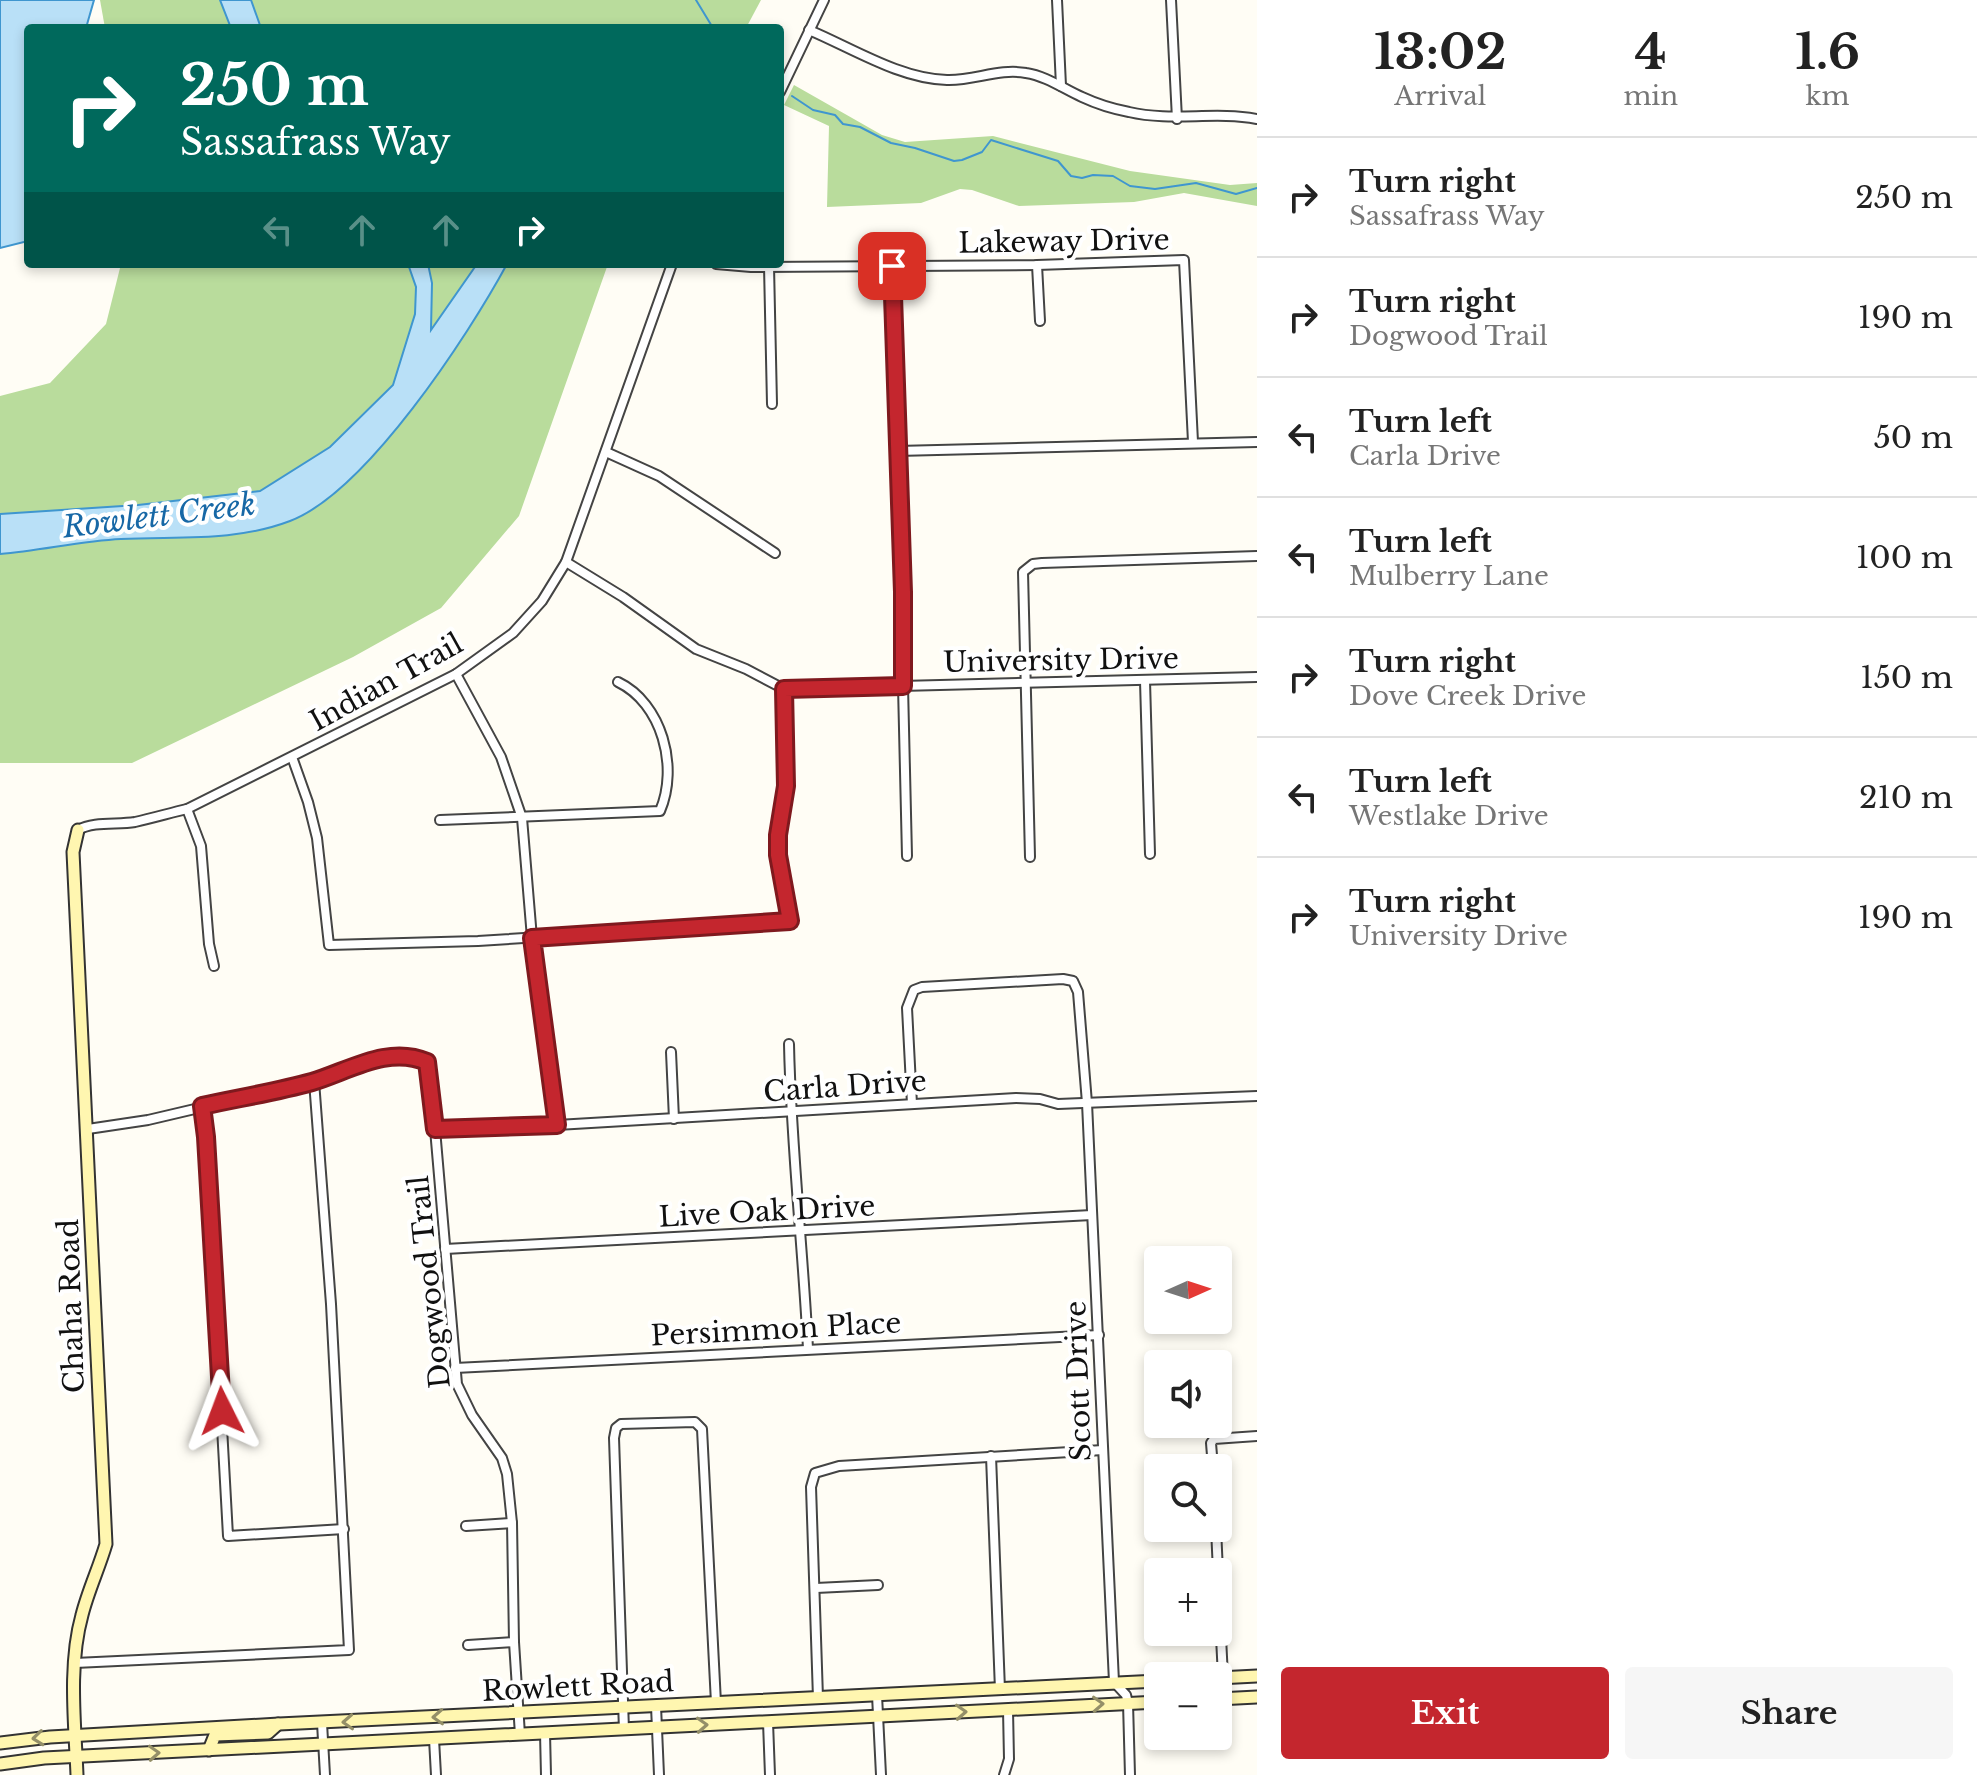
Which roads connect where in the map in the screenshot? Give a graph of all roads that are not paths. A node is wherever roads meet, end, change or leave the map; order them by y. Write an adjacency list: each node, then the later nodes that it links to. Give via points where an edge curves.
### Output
1 (824, 0): 4 (street)
2 (1057, 0): 6 (street)
3 (1171, 0): 7 (street)
4 (809, 30): 5 (street); 6 (street, via 925,77 948,80 1015,71)
5 (784, 83)
6 (1061, 86): 7 (street, via 1122,111)
7 (1177, 119): 8 (street)
8 (1257, 119)
9 (1037, 265): 11 (street, Lakeway Drive); 14 (street); 16 (street, Lakeway Drive, via 1184,260)
10 (784, 266): 11 (street, Lakeway Drive)
11 (892, 266): 18 (street)
12 (671, 268): 19 (street, Indian Trail)
13 (769, 268): 15 (street)
14 (1040, 321)
15 (772, 404)
16 (1193, 442): 17 (street); 18 (street)
17 (1257, 442)
18 (897, 451): 28 (street)
19 (606, 452): 20 (street, via 659,476); 22 (street, Indian Trail)
20 (775, 553)
21 (1257, 556): 27 (street, via 1027,567)
22 (566, 562): 23 (street, Indian Trail, via 542,601 513,633); 29 (street, University Drive, via 696,649)
23 (456, 674): 30 (street, Indian Trail); 32 (street, via 501,757)
24 (1257, 677): 25 (street, University Drive)
25 (1145, 681): 27 (street, University Drive); 35 (street)
26 (618, 682): 32 (street, via 647,705 662,733 667,777 660,811)
27 (1026, 683): 28 (street, University Drive); 37 (street)
28 (903, 686): 29 (street, University Drive); 36 (street)
29 (784, 689): 38 (street, via 786,786 778,855 790,921)
30 (292, 757): 31 (street, Indian Trail); 38 (street, via 317,838 329,945)
31 (187, 809): 34 (street, Indian Trail); 39 (street, via 201,846)
32 (522, 818): 33 (street); 38 (street)
33 (440, 820)
34 (78, 830): 50 (main road, Chaha Road, via 73,852)
35 (1150, 854)
36 (907, 856)
37 (1030, 857)
38 (532, 938): 49 (street)
39 (214, 966)
40 (789, 1044): 47 (street)
41 (671, 1052): 48 (street)
42 (314, 1081): 46 (street); 51 (street, Dogwood Trail, via 372,1060 418,1058 427,1062); 64 (street)
43 (1257, 1096): 44 (street, Carla Drive)
44 (1087, 1103): 45 (street, Carla Drive, via 1016,1098); 45 (street, Scott Drive, via 1078,992 1073,981 1063,979 914,990 907,1008); 52 (street, Scott Drive)
45 (912, 1104): 47 (street, Carla Drive)
46 (202, 1106): 50 (street); 64 (street, via 228,1536)
47 (791, 1112): 48 (street, Carla Drive); 53 (street)
48 (674, 1119): 49 (street, Carla Drive)
49 (557, 1125): 51 (street, Carla Drive)
50 (88, 1129): 69 (main road, Chaha Road, via 106,1544 82,1614)
51 (435, 1129): 54 (street, Dogwood Trail)
52 (1092, 1215): 53 (street, Live Oak Drive); 55 (street, Scott Drive)
53 (802, 1230): 54 (street, Live Oak Drive); 56 (street)
54 (445, 1249): 57 (street, Dogwood Trail)
55 (1099, 1335): 56 (street, Persimmon Place); 59 (street, Scott Drive)
56 (808, 1349): 57 (street, Persimmon Place)
57 (455, 1368): 62 (street, Dogwood Trail, via 462,1397 502,1458)
58 (1257, 1436): 60 (street, via 1214,1439)
59 (1103, 1450): 61 (street); 73 (street, Scott Drive)
60 (1212, 1454)
61 (991, 1456): 66 (street, via 820,1469 812,1479); 74 (street)
62 (512, 1523): 63 (street); 67 (street, Dogwood Trail)
63 (466, 1526)
64 (344, 1529): 69 (street, via 349,1650)
65 (878, 1585): 66 (street)
66 (816, 1588): 77 (street)
67 (514, 1642): 68 (street); 85 (street, Dogwood Trail)
68 (468, 1645)
69 (75, 1663): 93 (main road, Chaha Road)
70 (1257, 1676): 71 (main road)
71 (1232, 1677)
72 (1144, 1681): 73 (main road, Rowlett Road)
73 (1114, 1682): 74 (main road, Rowlett Road); 81 (street)
74 (1000, 1690): 75 (main road, Rowlett Road)
75 (877, 1695): 77 (main road, Rowlett Road); 86 (street)
76 (1257, 1697): 78 (main road)
77 (818, 1698): 80 (main road, Rowlett Road)
78 (1232, 1698)
79 (1144, 1702): 81 (main road, Rowlett Road)
80 (716, 1703): 82 (main road, Rowlett Road); 83 (street, via 702,1429 695,1422 621,1424 614,1438)
81 (1128, 1703): 84 (main road, Rowlett Road, one-way to 81); 109 (street)
82 (656, 1706): 83 (main road, Rowlett Road); 90 (street)
83 (623, 1708): 85 (main road, Rowlett Road); 91 (street)
84 (1008, 1710): 86 (main road, Rowlett Road, one-way to 84); 108 (street, via 1009,1759)
85 (519, 1713): 88 (main road, Rowlett Road, one-way to 88); 94 (street, Dogwood Trail)
86 (878, 1717): 87 (main road, Rowlett Road); 107 (street)
87 (768, 1722): 90 (main road, Rowlett Road, one-way to 87); 106 (street)
88 (322, 1723): 89 (main road, Rowlett Road); 97 (street)
89 (279, 1724): 93 (main road, Rowlett Road); 98 (main road, via 268,1733 215,1735)
90 (657, 1727): 91 (main road, Rowlett Road); 105 (street)
91 (624, 1730): 92 (main road, Rowlett Road)
92 (545, 1733): 94 (main road, Rowlett Road); 104 (street)
93 (76, 1735): 96 (main road, Rowlett Road, one-way to 96); 99 (main road, Chaha Road)
94 (520, 1735): 95 (main road, Rowlett Road)
95 (434, 1739): 97 (main road, Rowlett Road); 103 (street)
96 (0, 1743)
97 (323, 1745): 98 (main road, Rowlett Road); 102 (street)
98 (209, 1750): 99 (main road, Rowlett Road, one-way to 98)
99 (76, 1758): 100 (main road, Rowlett Road); 101 (main road, Chaha Road)
100 (0, 1764)
101 (77, 1775)
102 (325, 1775)
103 (436, 1775)
104 (546, 1775)
105 (659, 1775)
106 (770, 1775)
107 (881, 1775)
108 (1004, 1775)
109 (1130, 1775)

